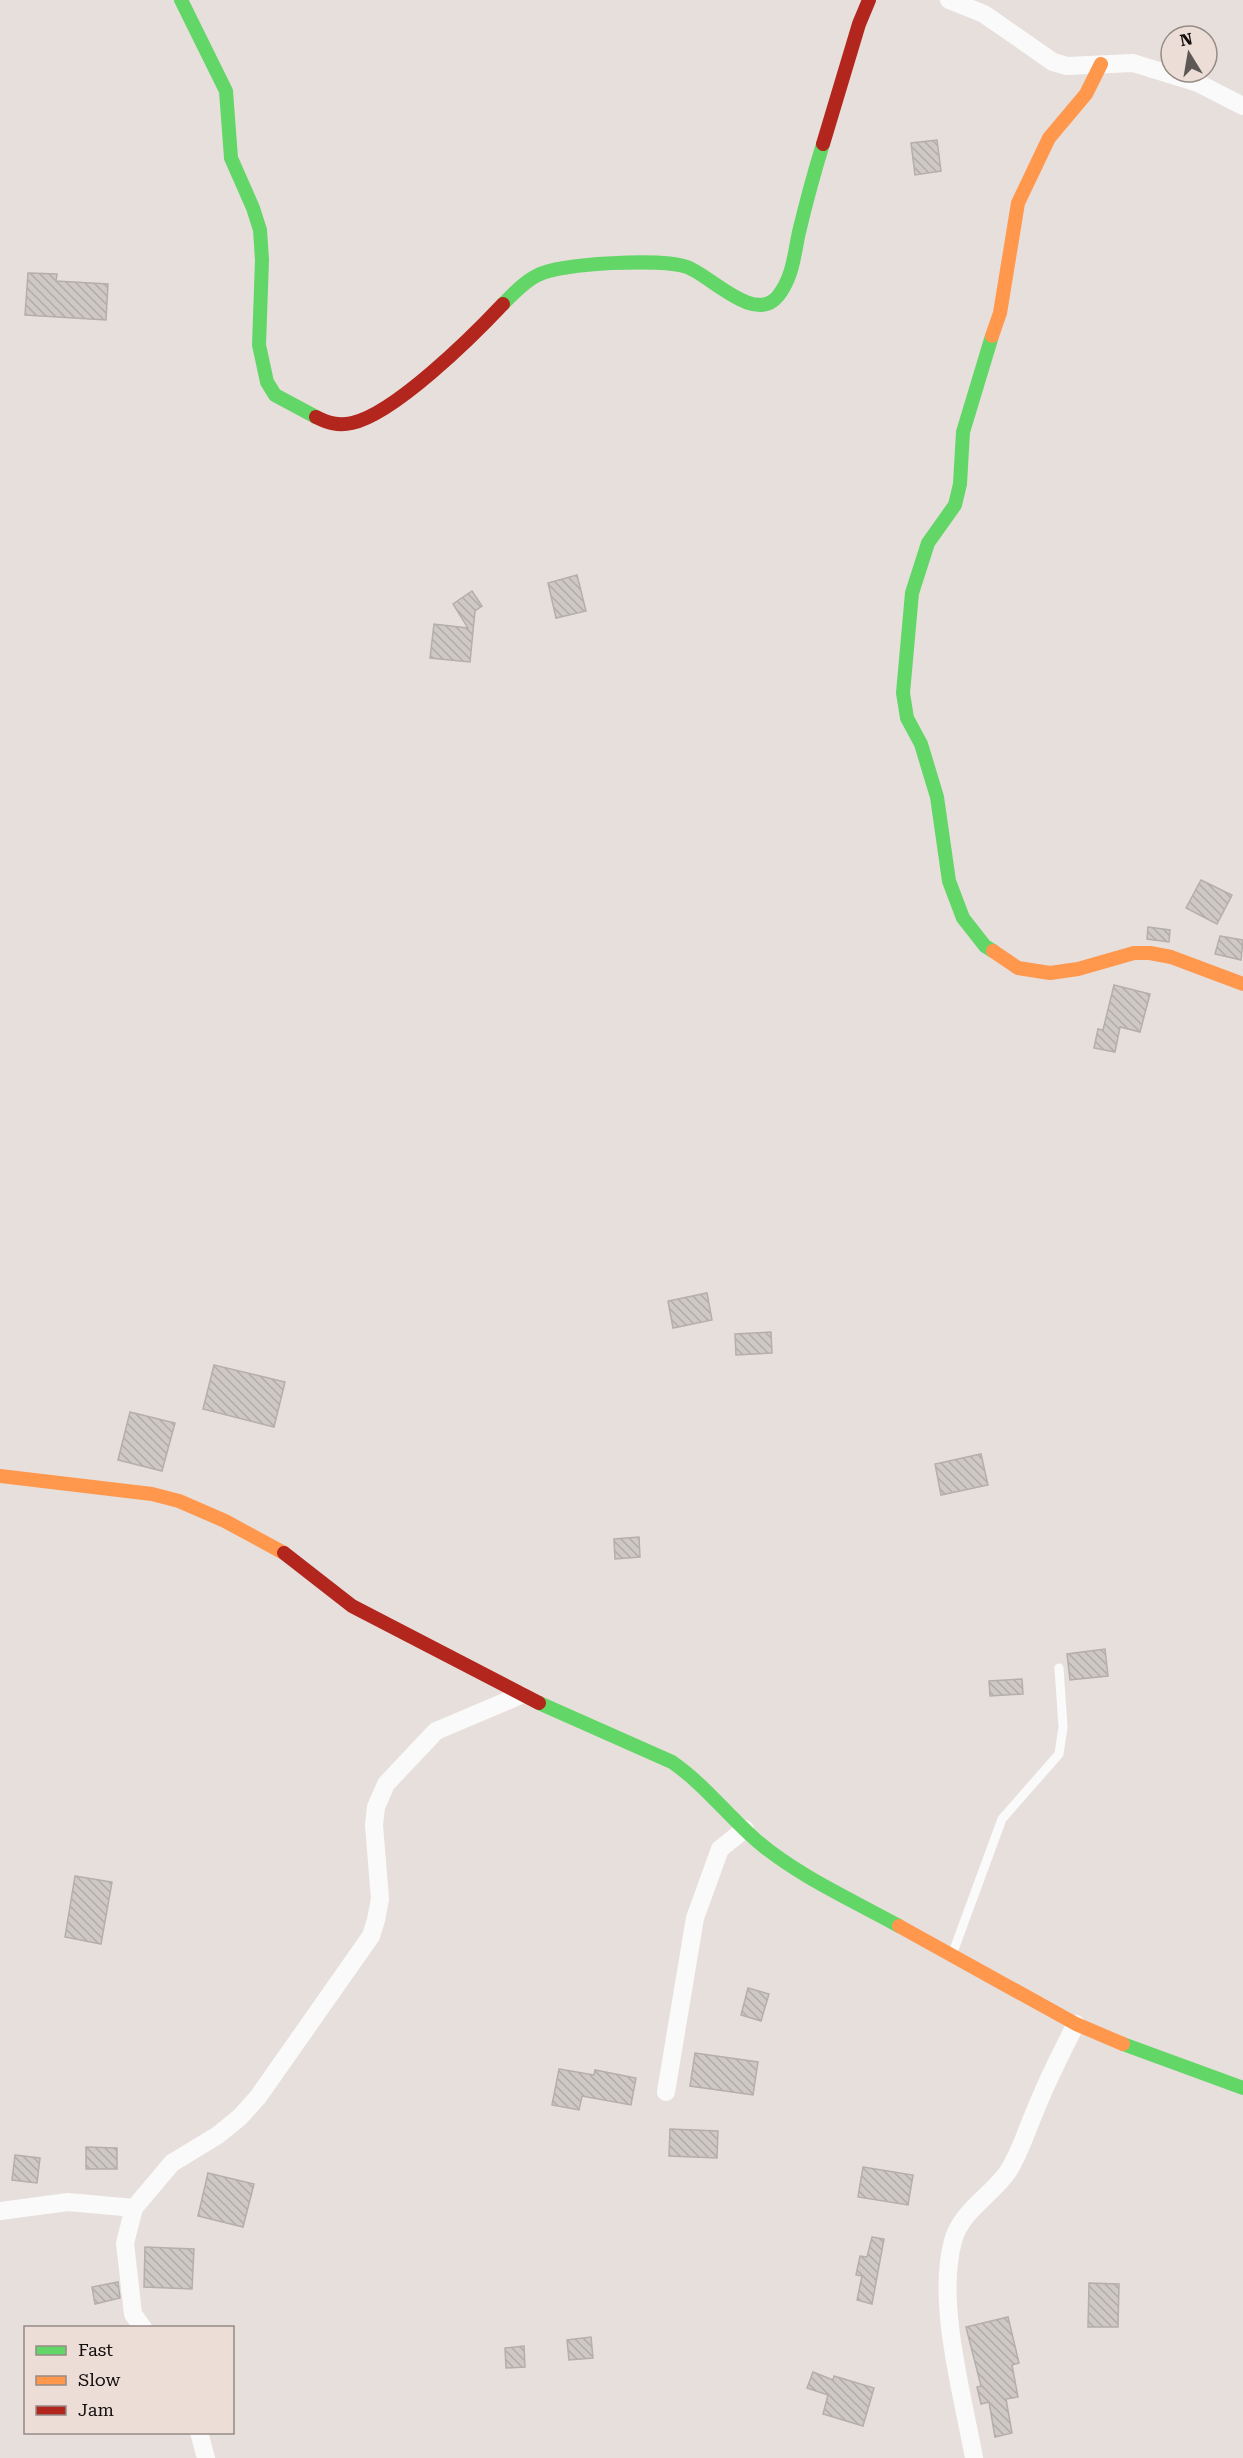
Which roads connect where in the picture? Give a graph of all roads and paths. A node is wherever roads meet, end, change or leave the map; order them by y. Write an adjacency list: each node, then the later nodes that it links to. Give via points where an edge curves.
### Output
1 (181, 0): 2 (street, via 226,92 231,117 231,159 260,226 259,346 263,375 275,394 339,426 366,419 386,408 456,351 526,283 552,267 671,264 687,267 754,305 777,298 791,275 818,161)
2 (869, 0)
3 (949, 0): 4 (street)
4 (978, 7): 5 (street, via 1053,62 1067,66)
5 (1101, 64): 6 (street, via 1133,63 1155,69 1198,83); 7 (street, via 1086,94 1048,138 1018,203 1000,313 963,432 955,505 928,543 912,593 903,707 921,744 938,797 950,881 963,918 985,946 1017,968 1050,974 1134,953 1150,953)
6 (1243, 106)
7 (1243, 984)
8 (0, 1476): 10 (street, via 152,1494 179,1501 277,1548 352,1606)
9 (1059, 1668): 12 (lane, via 1063,1727 1059,1754 1002,1819)
10 (521, 1695): 11 (street, via 672,1762 691,1775); 16 (street, via 436,1731 386,1784 375,1816 380,1899 370,1936 258,2097 218,2135 171,2163)
11 (745, 1829): 12 (street, via 795,1868); 15 (street, via 720,1849 695,1918)
12 (952, 1955): 13 (street)
13 (1076, 2024): 14 (street); 21 (street, via 1008,2171 968,2213 953,2240 950,2320)
14 (1243, 2088)
15 (666, 2092)
16 (134, 2208): 17 (street, via 68,2202); 18 (street, via 126,2243 133,2314)
17 (0, 2211)
18 (142, 2326)
19 (199, 2434): 20 (street)
20 (206, 2458)
21 (974, 2458)

